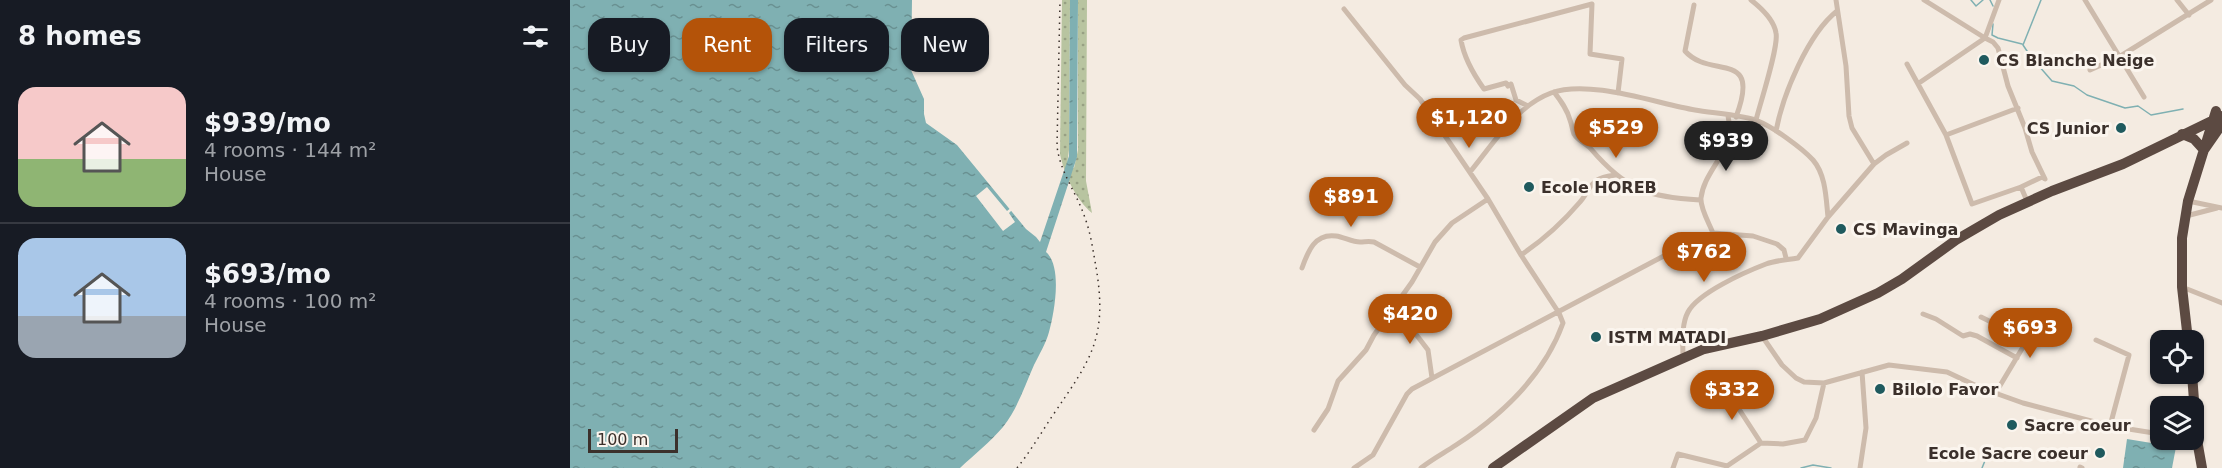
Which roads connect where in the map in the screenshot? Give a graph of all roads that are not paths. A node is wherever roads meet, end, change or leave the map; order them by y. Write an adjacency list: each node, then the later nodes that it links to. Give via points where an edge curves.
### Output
1 (1751, 0): 25 (street, via 1765,13 1776,33)
2 (1836, 0): 10 (street)
3 (1924, 0): 12 (street)
4 (1999, 0): 12 (street)
5 (2085, 0): 13 (street)
6 (2176, 0): 11 (street)
7 (2211, 0): 11 (street)
8 (1694, 6): 24 (street, via 1685,51 1691,58 1726,67 1741,78 1743,98)
9 (1344, 9): 32 (street, via 1420,99)
10 (1837, 10): 26 (street, via 1821,27 1787,89); 31 (street, via 1849,116)
11 (2189, 15): 13 (street)
12 (1985, 38): 16 (street); 21 (street, via 1998,48)
13 (2119, 57): 15 (street); 19 (street)
14 (1907, 64): 16 (street)
15 (2090, 70)
16 (1919, 83): 28 (street)
17 (1554, 92): 18 (street, via 1582,89); 20 (street); 33 (street, via 1578,139)
18 (1618, 93): 20 (street, via 1622,59 1590,54 1592,4 1461,40 1474,76 1484,89 1511,84 1516,100); 22 (street)
19 (2144, 97)
20 (1528, 106): 32 (street)
21 (2018, 108): 28 (street); 34 (street)
22 (1728, 116): 24 (street); 38 (street, via 1731,128 1725,146)
23 (2219, 116): 27 (highway, via 2196,122); 30 (highway)
24 (1736, 117): 25 (street)
25 (1756, 120): 26 (street)
26 (1776, 131): 43 (street, via 1819,170)
27 (2184, 133): 30 (highway); 36 (highway, via 2123,164)
28 (1946, 135): 35 (street, via 1972,204)
29 (1907, 143): 31 (street)
30 (2204, 150): 40 (highway)
31 (1874, 164): 43 (street)
32 (1470, 172): 37 (street)
33 (1615, 175): 38 (street, via 1659,197); 45 (street, via 1594,182 1566,219)
34 (2045, 179): 35 (street); 36 (street)
35 (2021, 187): 39 (street)
36 (2052, 191): 39 (highway)
37 (1488, 199): 45 (street); 47 (street, via 1452,223)
38 (1700, 200): 44 (street)
39 (2027, 201): 57 (highway, via 1956,240 1878,293 1820,320)
40 (2188, 201): 41 (street); 42 (highway)
41 (2220, 208): 42 (street)
42 (2186, 216): 49 (highway)
43 (1828, 217): 46 (street, via 1798,258)
44 (1713, 233): 46 (street, via 1769,241 1784,250); 53 (street)
45 (1521, 255): 53 (street)
46 (1786, 258): 60 (street, via 1720,286 1695,303 1685,320)
47 (1420, 267): 48 (street, via 1374,242 1325,236 1310,247); 51 (street)
48 (1302, 268)
49 (2182, 286): 50 (street); 56 (highway)
50 (2222, 303)
51 (1395, 308): 63 (street, via 1428,350); 68 (street, via 1362,357 1338,381 1328,409)
52 (2044, 312): 58 (street)
53 (1559, 313): 63 (street); 73 (street, via 1563,323 1556,344 1520,394)
54 (1923, 314): 61 (street)
55 (1981, 317): 58 (street)
56 (2187, 330)
57 (1762, 336): 60 (highway, via 1704,349); 64 (street, via 1796,378)
58 (2028, 340): 61 (street)
59 (2096, 340): 67 (street, via 2128,355)
60 (1683, 358): 74 (highway, via 1593,398)
61 (2017, 358): 66 (street)
62 (1862, 372): 64 (street); 66 (street, via 1889,365 1947,372); 76 (street, via 1866,428)
63 (1432, 379): 72 (street, via 1407,393 1373,455)
64 (1824, 383): 70 (street, via 1805,440)
65 (1724, 386): 70 (street)
66 (1995, 394): 67 (street)
67 (2110, 426): 69 (street)
68 (1314, 430)
69 (2150, 432)
70 (1761, 442): 75 (street, via 1727,466 1678,454)
71 (2198, 450): 77 (highway)
72 (1354, 468)
73 (1421, 468)
74 (1493, 468)
75 (1673, 468)
76 (1860, 468)
77 (2202, 468)

